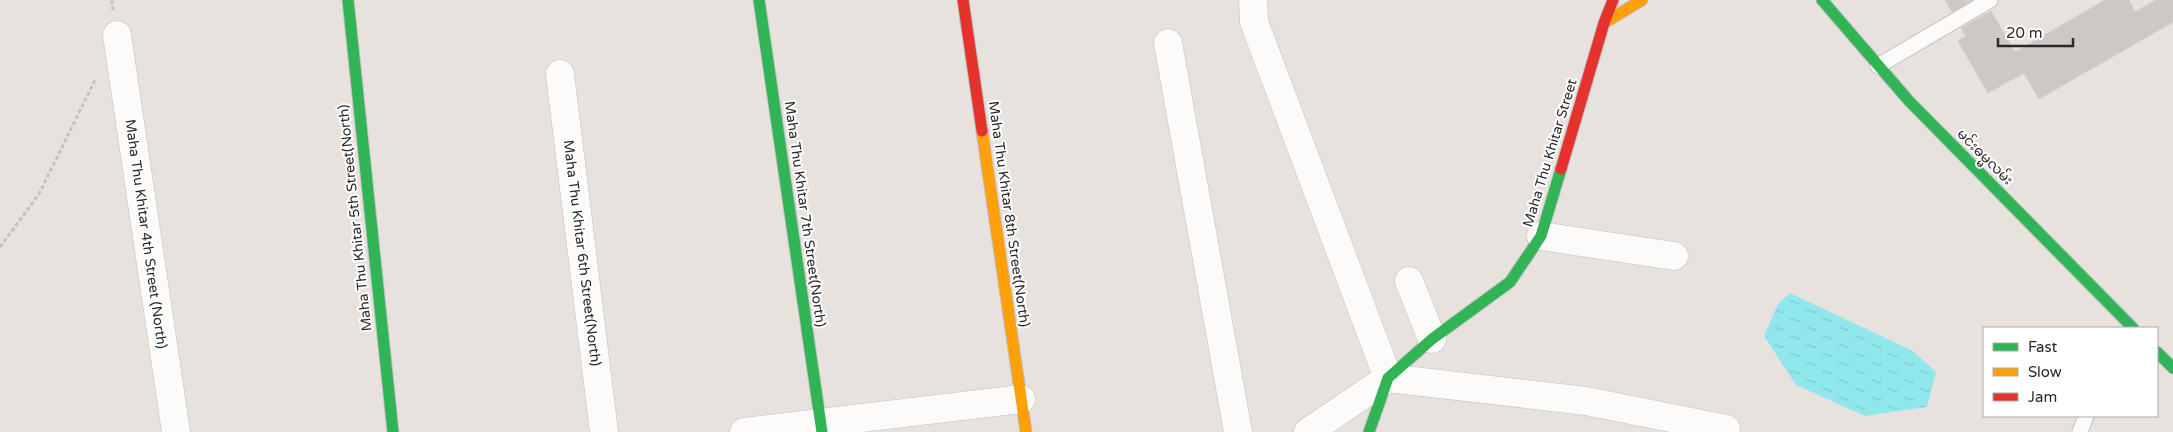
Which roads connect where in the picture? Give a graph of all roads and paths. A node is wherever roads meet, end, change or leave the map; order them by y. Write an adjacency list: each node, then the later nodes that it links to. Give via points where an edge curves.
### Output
1 (112, 0): 11 (path)
2 (348, 0): 30 (street, Maha Thu Khitar 5th Street(North))
3 (759, 0): 27 (street, Maha Thu Khitar 7th Street(North))
4 (963, 0): 25 (street, Maha Thu Khitar 8th Street(North))
5 (1253, 0): 24 (street, via 1254,22)
6 (1613, 0): 10 (street, Maha Thu Khitar Street)
7 (1642, 0): 10 (street)
8 (1819, 0): 13 (street, မင်းဓမ္မလမ်း)
9 (1990, 0): 13 (lane)
10 (1604, 22): 16 (street, Maha Thu Khitar Street)
11 (117, 35): 29 (street, Maha Thu Khitar 4th Street (North))
12 (1168, 42): 34 (street)
13 (1878, 66): 20 (street, မင်းဓမ္မလမ်း)
14 (99, 70): 17 (path, via 39,194)
15 (560, 74): 31 (street, Maha Thu Khitar 6th Street(North))
16 (1541, 236): 18 (street); 21 (street, Maha Thu Khitar Street, via 1510,282)
17 (0, 247)
18 (1674, 256)
19 (1410, 282): 21 (street)
20 (2132, 327)
21 (1432, 339): 24 (street, Maha Thu Khitar Street)
22 (2158, 353): 23 (street)
23 (2173, 368)
24 (1388, 378): 28 (street, via 1586,401); 35 (street); 36 (street, Maha Thu Khitar Street)
25 (1021, 399): 27 (street); 33 (street, Maha Thu Khitar 8th Street(North))
26 (2086, 417): 37 (lane)
27 (821, 427): 32 (street)
28 (1726, 429)
29 (176, 432)
30 (393, 432)
31 (604, 432)
32 (744, 432)
33 (1026, 432)
34 (1238, 432)
35 (1308, 432)
36 (1369, 432)
37 (2080, 432)

